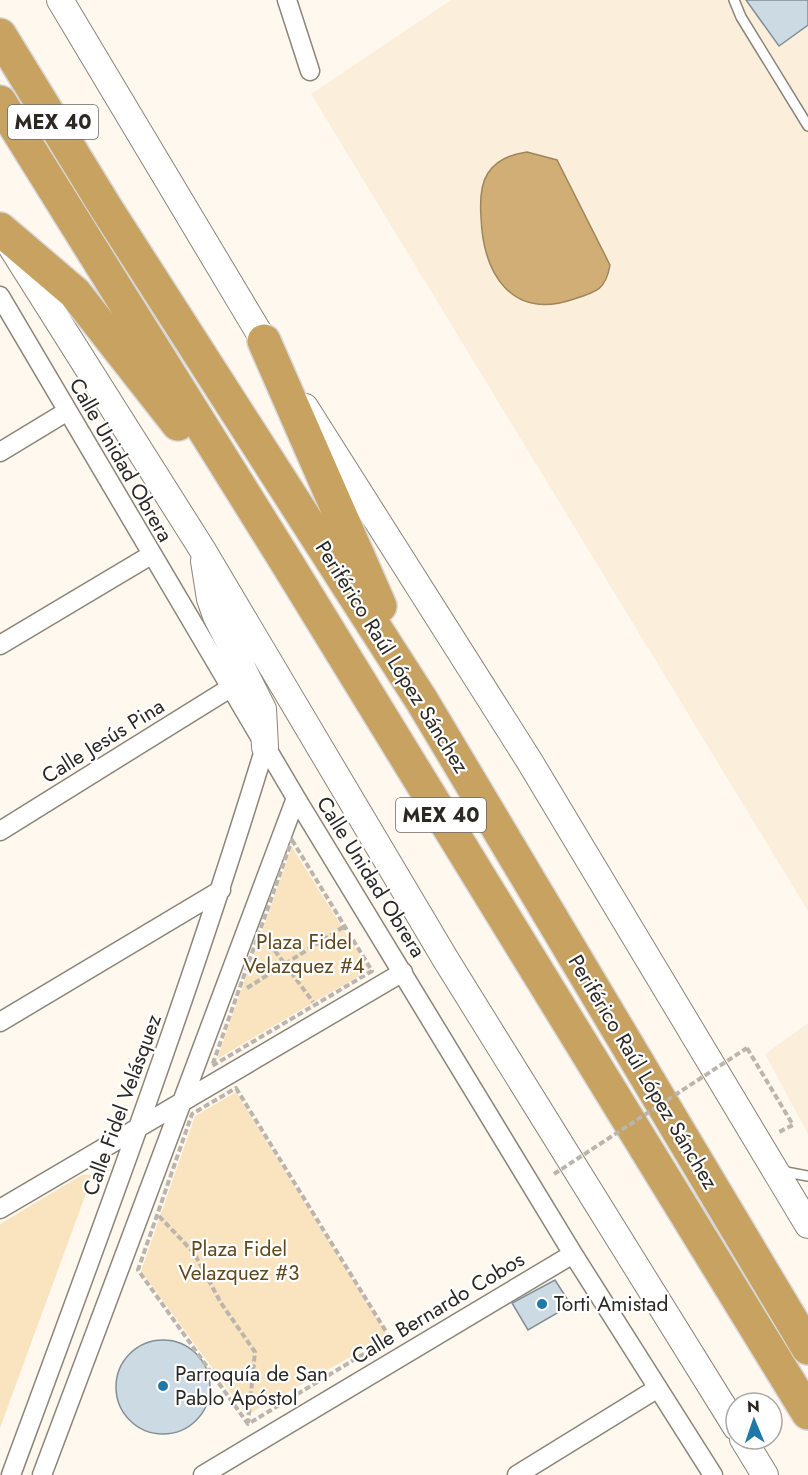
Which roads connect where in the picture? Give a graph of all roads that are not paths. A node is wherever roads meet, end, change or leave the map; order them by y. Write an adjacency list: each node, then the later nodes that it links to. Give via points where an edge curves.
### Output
1 (60, 0): 10 (main road)
2 (287, 0): 5 (street)
3 (734, 0): 7 (lane)
4 (0, 35): 18 (highway, Periférico Raúl López Sánchez / MEX 40, via 106,208)
5 (310, 71)
6 (0, 102): 15 (highway, Periférico Raúl López Sánchez / MEX 40)
7 (808, 126)
8 (0, 229): 13 (main road); 15 (highway, via 75,293)
9 (0, 296): 11 (street, Calle Unidad Obrera)
10 (264, 341): 18 (highway); 27 (main road, via 530,762)
11 (66, 411): 12 (street); 14 (street, Calle Unidad Obrera)
12 (0, 452)
13 (202, 549): 19 (main road, via 216,616 263,709); 34 (main road, via 446,960)
14 (151, 555): 16 (street); 17 (street, Calle Unidad Obrera)
15 (287, 563): 35 (highway, Periférico Raúl López Sánchez / MEX 40)
16 (0, 645)
17 (231, 688): 19 (street, Calle Unidad Obrera); 21 (street, Calle Jesús Pina)
18 (422, 701): 32 (highway, Periférico Raúl López Sánchez / MEX 40)
19 (265, 747): 20 (street, Calle Unidad Obrera); 22 (street, Calle Fidel Velásquez)
20 (296, 798): 23 (street, Calle Unidad Obrera); 25 (street)
21 (0, 831)
22 (221, 890): 24 (street); 26 (street, Calle Fidel Velásquez)
23 (403, 972): 25 (street); 31 (street, Calle Unidad Obrera)
24 (0, 1022)
25 (183, 1099): 26 (street); 38 (street)
26 (141, 1124): 29 (street); 37 (street, Calle Fidel Velásquez)
27 (775, 1170): 28 (lane); 30 (main road)
28 (808, 1176)
29 (0, 1209)
30 (808, 1225)
31 (573, 1254): 33 (street, Calle Unidad Obrera); 39 (street, Calle Bernardo Cobos)
32 (808, 1348)
33 (658, 1388): 40 (street); 41 (street, Calle Unidad Obrera)
34 (724, 1408)
35 (808, 1413)
36 (750, 1451): 42 (main road)
37 (11, 1475)
38 (42, 1475)
39 (203, 1475)
40 (516, 1475)
41 (713, 1475)
42 (765, 1475)

